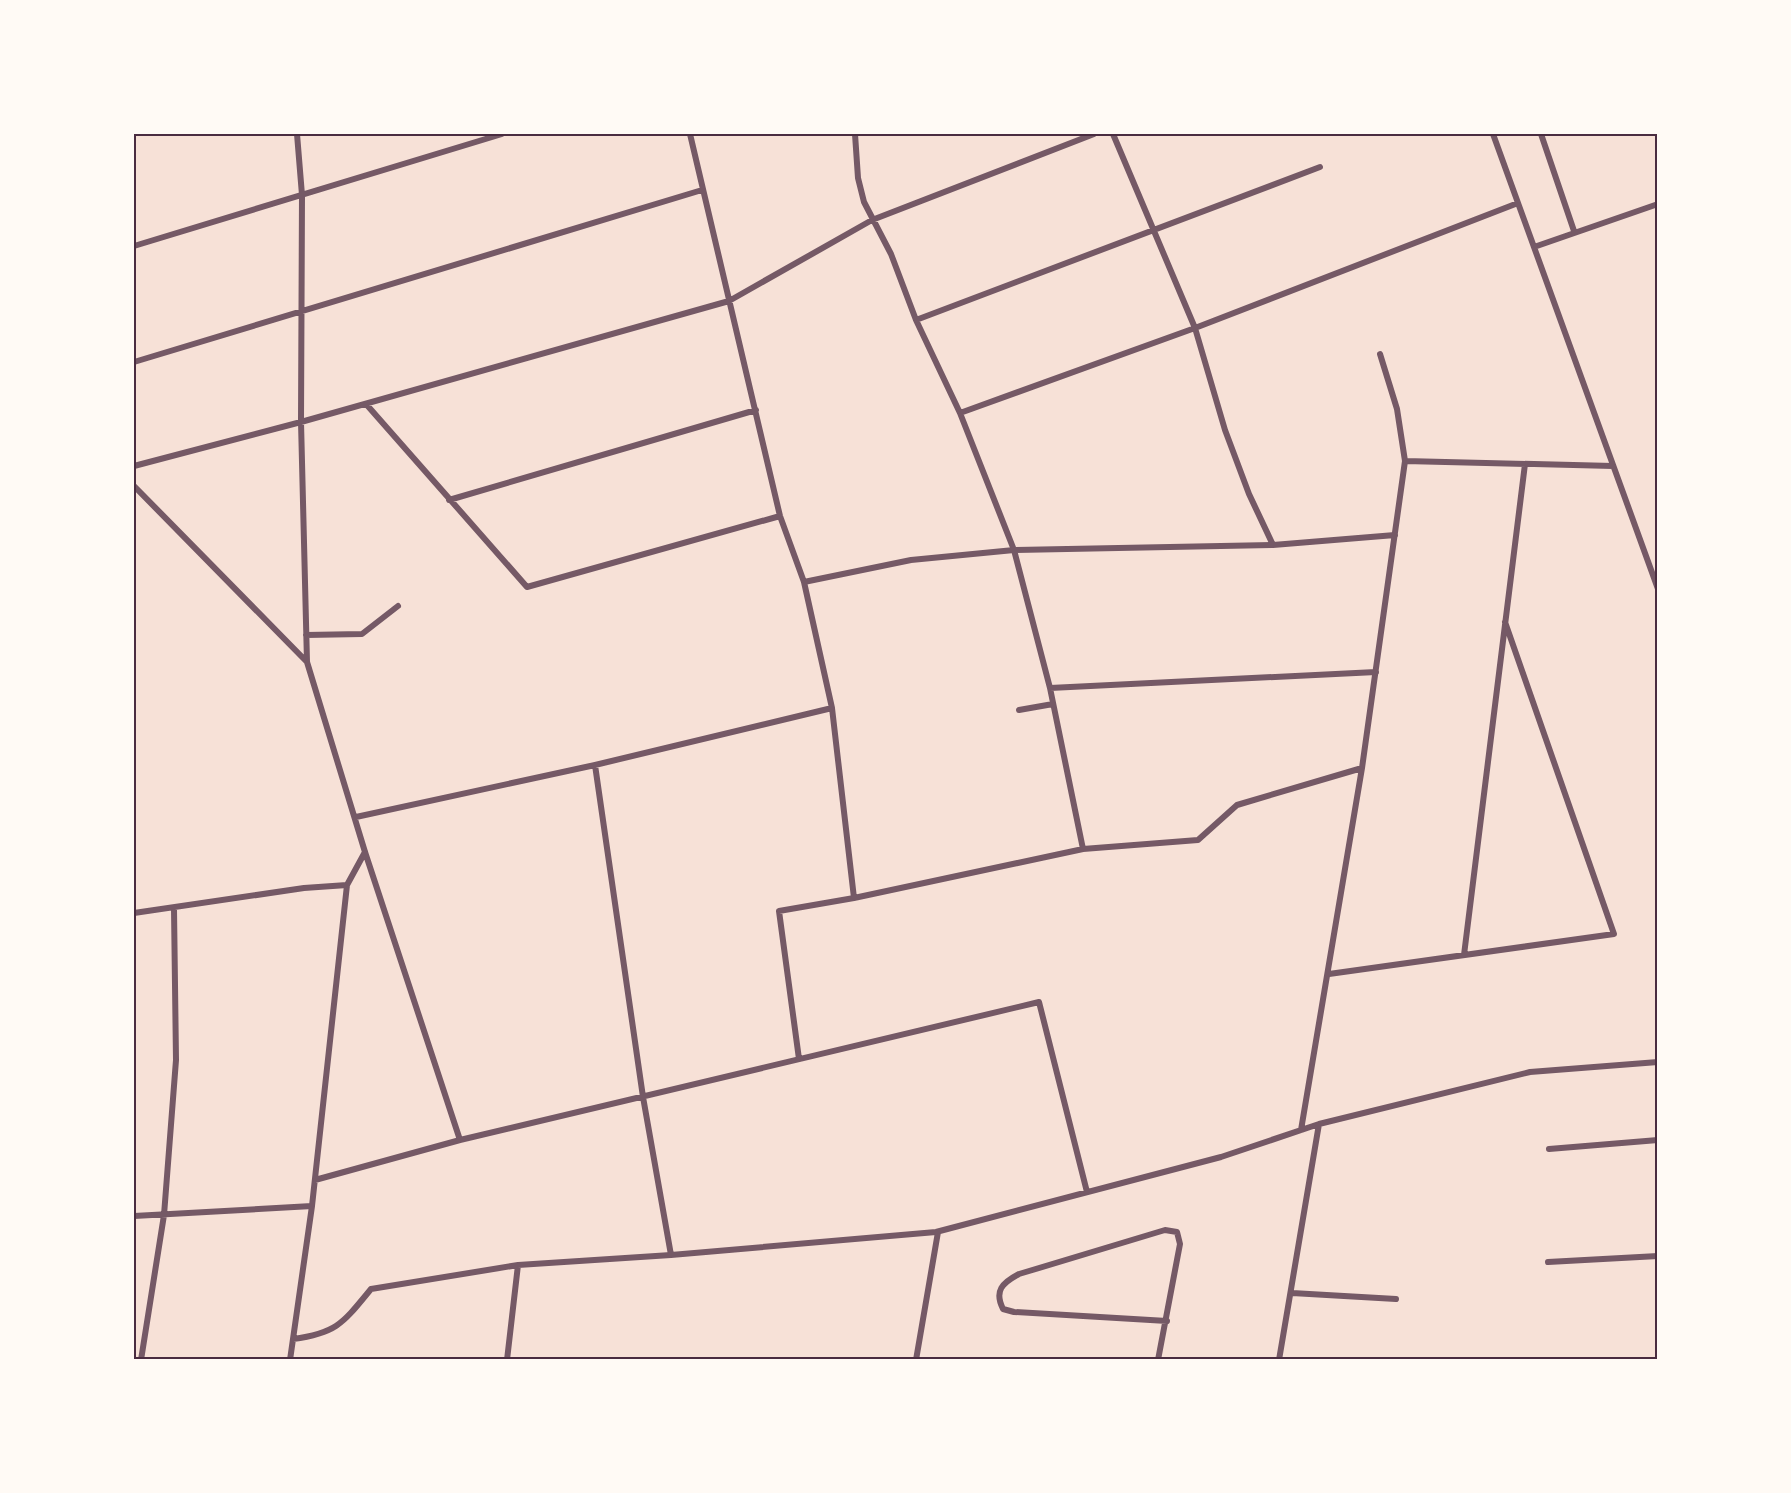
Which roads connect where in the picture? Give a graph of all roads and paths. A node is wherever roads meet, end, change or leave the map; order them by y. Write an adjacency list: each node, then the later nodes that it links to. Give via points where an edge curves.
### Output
1 (297, 134): 11 (street)
2 (502, 134): 11 (street)
3 (690, 134): 10 (street)
4 (855, 134): 14 (street, via 858,178)
5 (1094, 134): 14 (street)
6 (1113, 134): 15 (street)
7 (1493, 134): 12 (street)
8 (1541, 134): 16 (street)
9 (1320, 167): 15 (street)
10 (702, 190): 19 (street); 20 (street)
11 (302, 195): 17 (street); 20 (street)
12 (1518, 203): 18 (street); 22 (street)
13 (1658, 204): 16 (street)
14 (872, 220): 19 (street); 21 (street, via 891,254)
15 (1153, 230): 21 (street); 22 (street)
16 (1574, 231): 18 (street)
17 (134, 246)
18 (1534, 248): 32 (street)
19 (729, 301): 25 (street); 26 (street)
20 (302, 311): 24 (street); 28 (street)
21 (916, 320): 27 (street)
22 (1195, 328): 27 (street); 37 (street, via 1225,430)
23 (1380, 354): 29 (street, via 1397,409)
24 (134, 362)
25 (366, 404): 28 (street); 34 (street)
26 (756, 410): 34 (street); 35 (street)
27 (960, 413): 38 (street)
28 (301, 422): 31 (street); 44 (street)
29 (1405, 461): 30 (street); 36 (street)
30 (1525, 464): 32 (street); 43 (street)
31 (134, 466)
32 (1613, 466): 39 (street)
33 (134, 486): 45 (street)
34 (449, 500): 35 (street, via 527,587)
35 (780, 516): 40 (street)
36 (1395, 535): 37 (street); 46 (street)
37 (1273, 545): 38 (street)
38 (1014, 550): 40 (street, via 910,560); 47 (street)
39 (1656, 579): 41 (street)
40 (804, 582): 49 (street)
41 (1658, 589)
42 (398, 606): 44 (street, via 362,634)
43 (1505, 622): 60 (street); 60 (street, via 1614,934)
44 (306, 635): 45 (street)
45 (307, 662): 53 (street)
46 (1376, 672): 47 (street); 52 (street)
47 (1050, 688): 48 (street)
48 (1053, 704): 50 (street); 54 (street)
49 (832, 708): 51 (street); 57 (street)
50 (1019, 710)
51 (595, 765): 53 (street); 64 (street)
52 (1362, 768): 54 (street, via 1237,805 1198,840); 61 (street)
53 (356, 818): 55 (street)
54 (1083, 849): 57 (street)
55 (365, 852): 56 (street); 67 (street)
56 (347, 885): 58 (street); 70 (street)
57 (854, 898): 62 (street, via 779,911)
58 (174, 909): 59 (street); 73 (street, via 176,1060)
59 (134, 913)
60 (1464, 955): 61 (street)
61 (1329, 974): 66 (street)
62 (799, 1059): 64 (street); 71 (street, via 1039,1002)
63 (1658, 1062): 65 (street, via 1530,1072)
64 (643, 1097): 67 (street); 76 (street)
65 (1319, 1124): 66 (street); 80 (street)
66 (1301, 1130): 71 (street, via 1221,1157)
67 (460, 1140): 70 (street)
68 (1658, 1140): 69 (street)
69 (1549, 1149)
70 (315, 1180): 72 (street)
71 (1087, 1192): 75 (street)
72 (312, 1206): 73 (street); 83 (street)
73 (164, 1215): 74 (street); 84 (street)
74 (134, 1216)
75 (938, 1232): 76 (street); 87 (street)
76 (671, 1255): 79 (street)
77 (1658, 1256): 78 (street)
78 (1548, 1262)
79 (518, 1265): 83 (street, via 370,1289 348,1317 324,1335); 86 (street)
80 (1292, 1293): 81 (street); 89 (street)
81 (1396, 1299)
82 (1167, 1321): 82 (street, via 1014,1312 1003,1309 999,1290 1019,1274 1165,1230 1176,1232 1180,1244); 88 (street)
83 (293, 1339): 85 (street)
84 (141, 1359)
85 (290, 1359)
86 (507, 1359)
87 (916, 1359)
88 (1158, 1359)
89 (1279, 1359)

